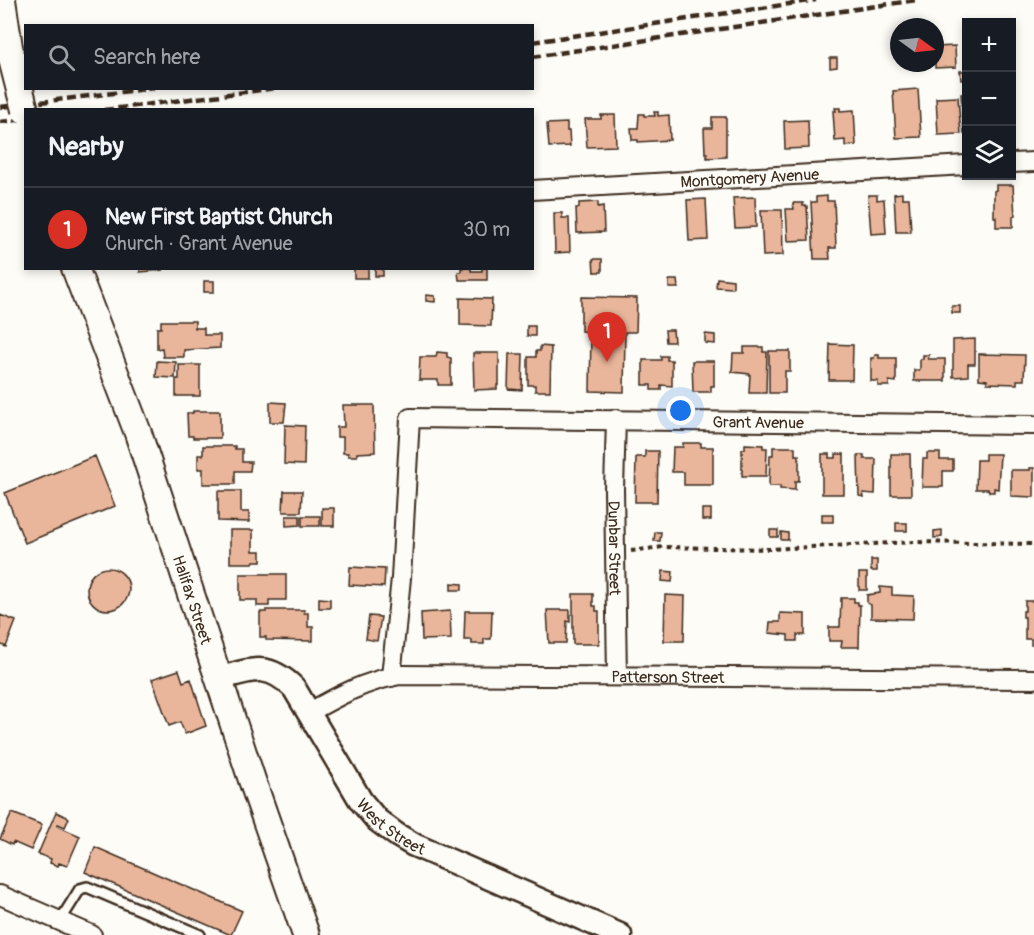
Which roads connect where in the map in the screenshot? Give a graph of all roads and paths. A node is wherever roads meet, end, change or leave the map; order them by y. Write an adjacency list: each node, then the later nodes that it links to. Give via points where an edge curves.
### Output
1 (2, 0): 2 (main road, bridge)
2 (24, 108)
3 (1034, 162): 4 (street)
4 (1016, 163)
5 (962, 165): 6 (street, Montgomery Avenue)
6 (534, 190)
7 (76, 270): 14 (main road, Halifax Street, via 138,433)
8 (615, 419): 9 (street, Grant Avenue); 11 (street, Dunbar Street); 12 (street, Grant Avenue, via 410,418)
9 (1034, 424)
10 (1034, 544): 11 (path, via 663,547)
11 (616, 556): 13 (street, Dunbar Street)
12 (391, 676): 13 (street, Patterson Street); 16 (street, Patterson Street, via 342,693)
13 (617, 676): 15 (street, Patterson Street)
14 (218, 679): 16 (street, West Street, via 257,668 271,671 294,688); 19 (main road, Halifax Street)
15 (1034, 679)
16 (308, 713): 22 (street, West Street, via 360,801 397,835)
17 (0, 895): 18 (street)
18 (60, 921): 20 (street); 21 (lane, via 80,889 87,887)
19 (302, 923)
20 (92, 935)
21 (200, 935)
22 (620, 935)

